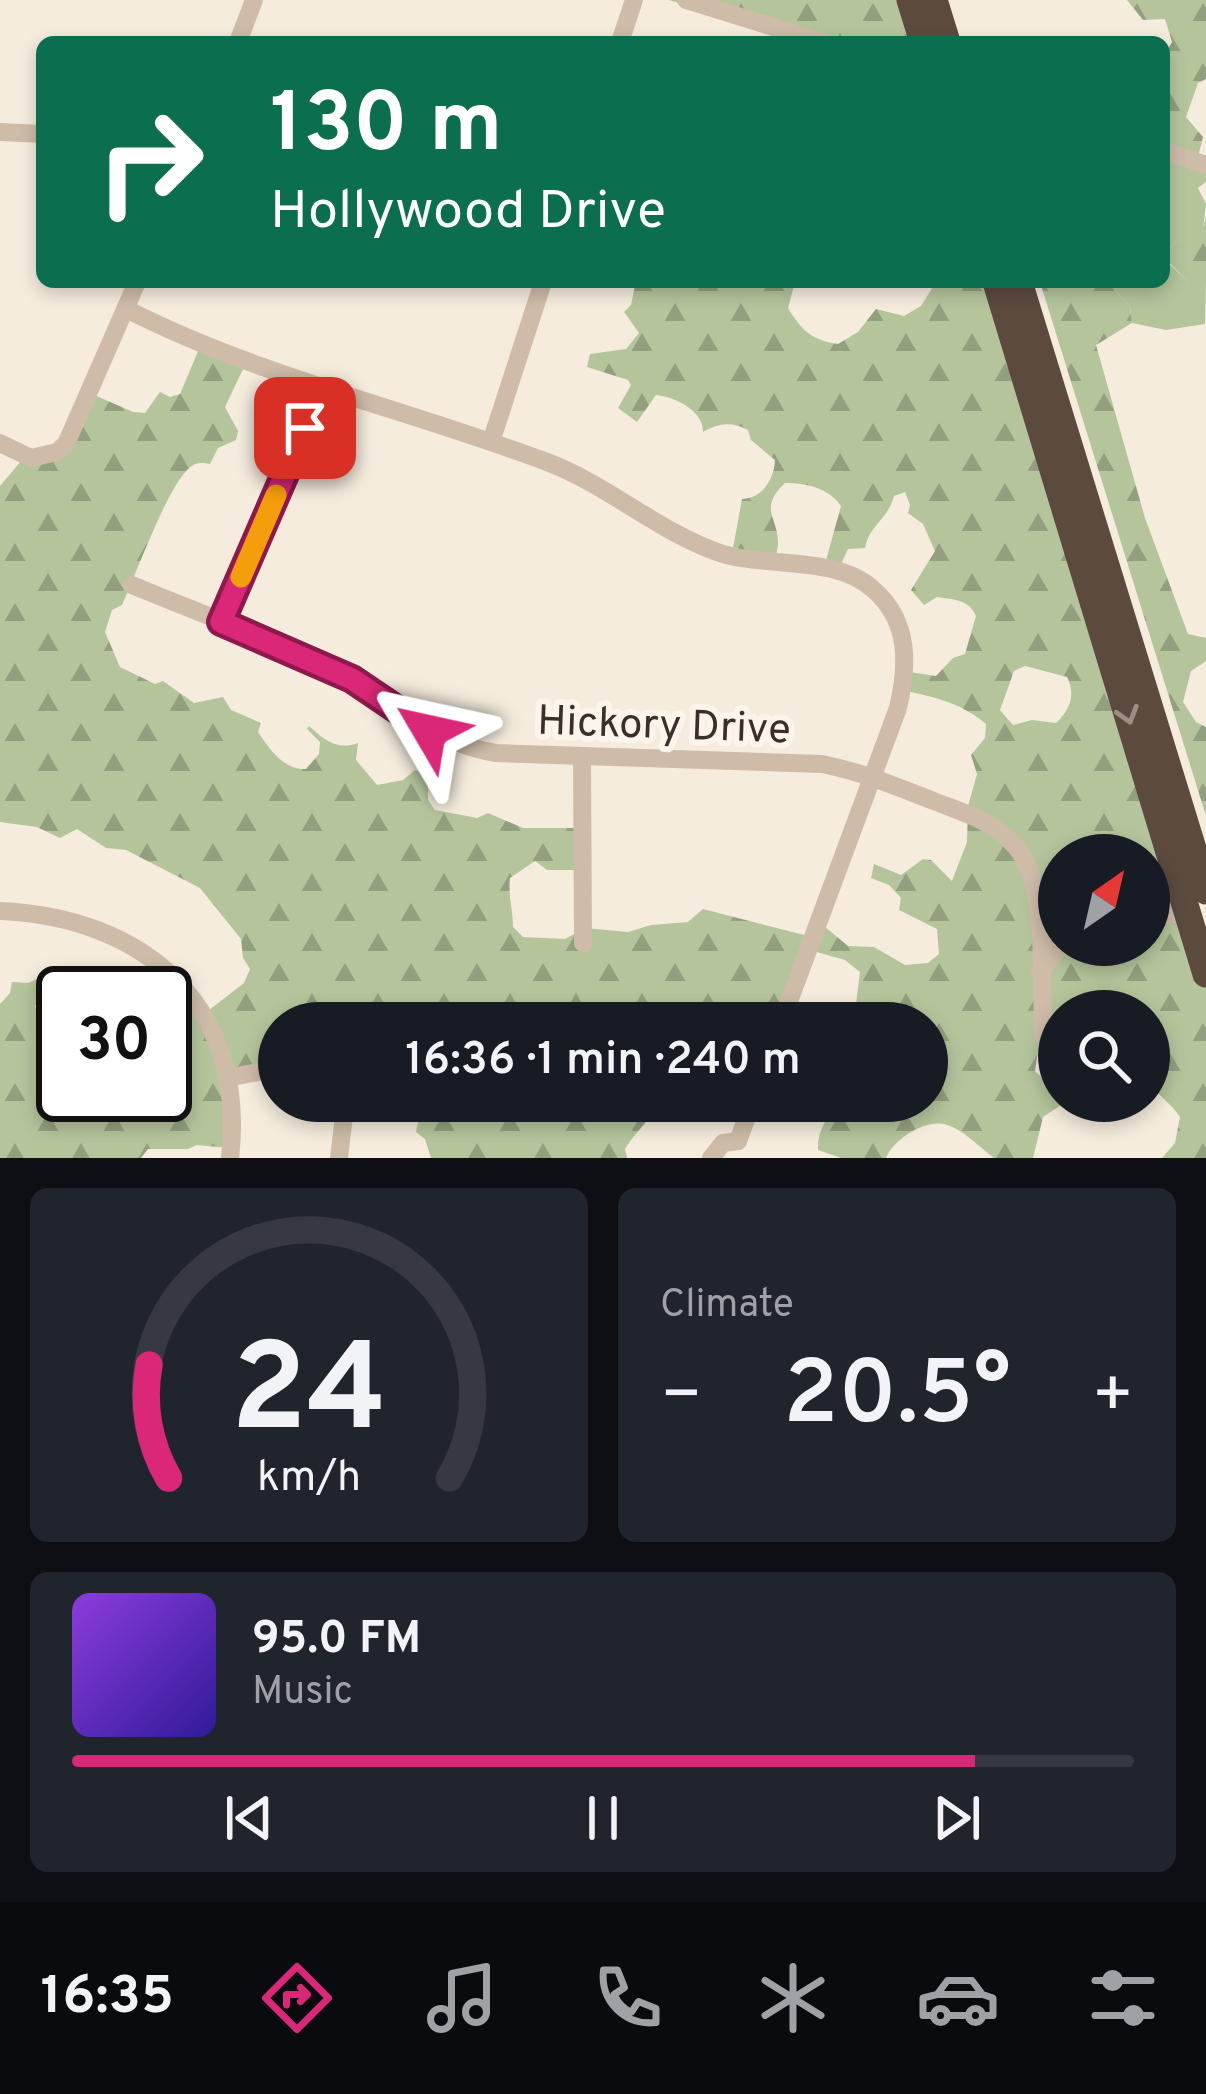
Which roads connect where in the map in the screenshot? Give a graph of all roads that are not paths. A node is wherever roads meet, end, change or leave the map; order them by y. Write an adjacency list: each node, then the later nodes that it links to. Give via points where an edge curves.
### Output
1 (254, 0): 6 (street)
2 (634, 0): 7 (street)
3 (686, 0): 8 (street)
4 (910, 0): 9 (highway)
5 (934, 0): 10 (highway)
6 (240, 36)
7 (622, 36)
8 (803, 36)
9 (921, 36)
10 (945, 36)
11 (0, 132): 12 (street)
12 (36, 134)
13 (1170, 153): 14 (street)
14 (1206, 165)
15 (134, 288): 19 (street)
16 (541, 288): 21 (street)
17 (998, 288): 27 (highway, one-way to 27)
18 (1021, 288): 27 (highway)
19 (125, 309): 20 (street); 22 (street, via 66,443 31,458)
20 (322, 389): 21 (street); 24 (street)
21 (491, 442): 26 (street, via 596,483 696,544 745,560 834,569 873,589 901,629 906,675)
22 (0, 443)
23 (132, 585): 24 (street, Hickory Drive)
24 (221, 622): 25 (street, Hickory Drive, via 352,679 465,748)
25 (582, 756): 26 (street, Hickory Drive, via 822,764); 29 (street)
26 (872, 776): 31 (street, Hickory Drive, via 977,818 1023,856 1039,921); 34 (street)
27 (1196, 900): 32 (highway)
28 (0, 911): 39 (street, via 89,924 167,971 218,1048 230,1093)
29 (583, 944)
30 (1045, 966): 31 (street)
31 (1040, 972): 33 (street, Hickory Drive)
32 (1206, 974)
33 (1041, 990)
34 (789, 1002)
35 (258, 1072): 36 (street)
36 (227, 1078)
37 (343, 1122): 40 (street)
38 (742, 1150): 41 (street, via 723,1143)
39 (230, 1158)
40 (339, 1158)
41 (711, 1158)

